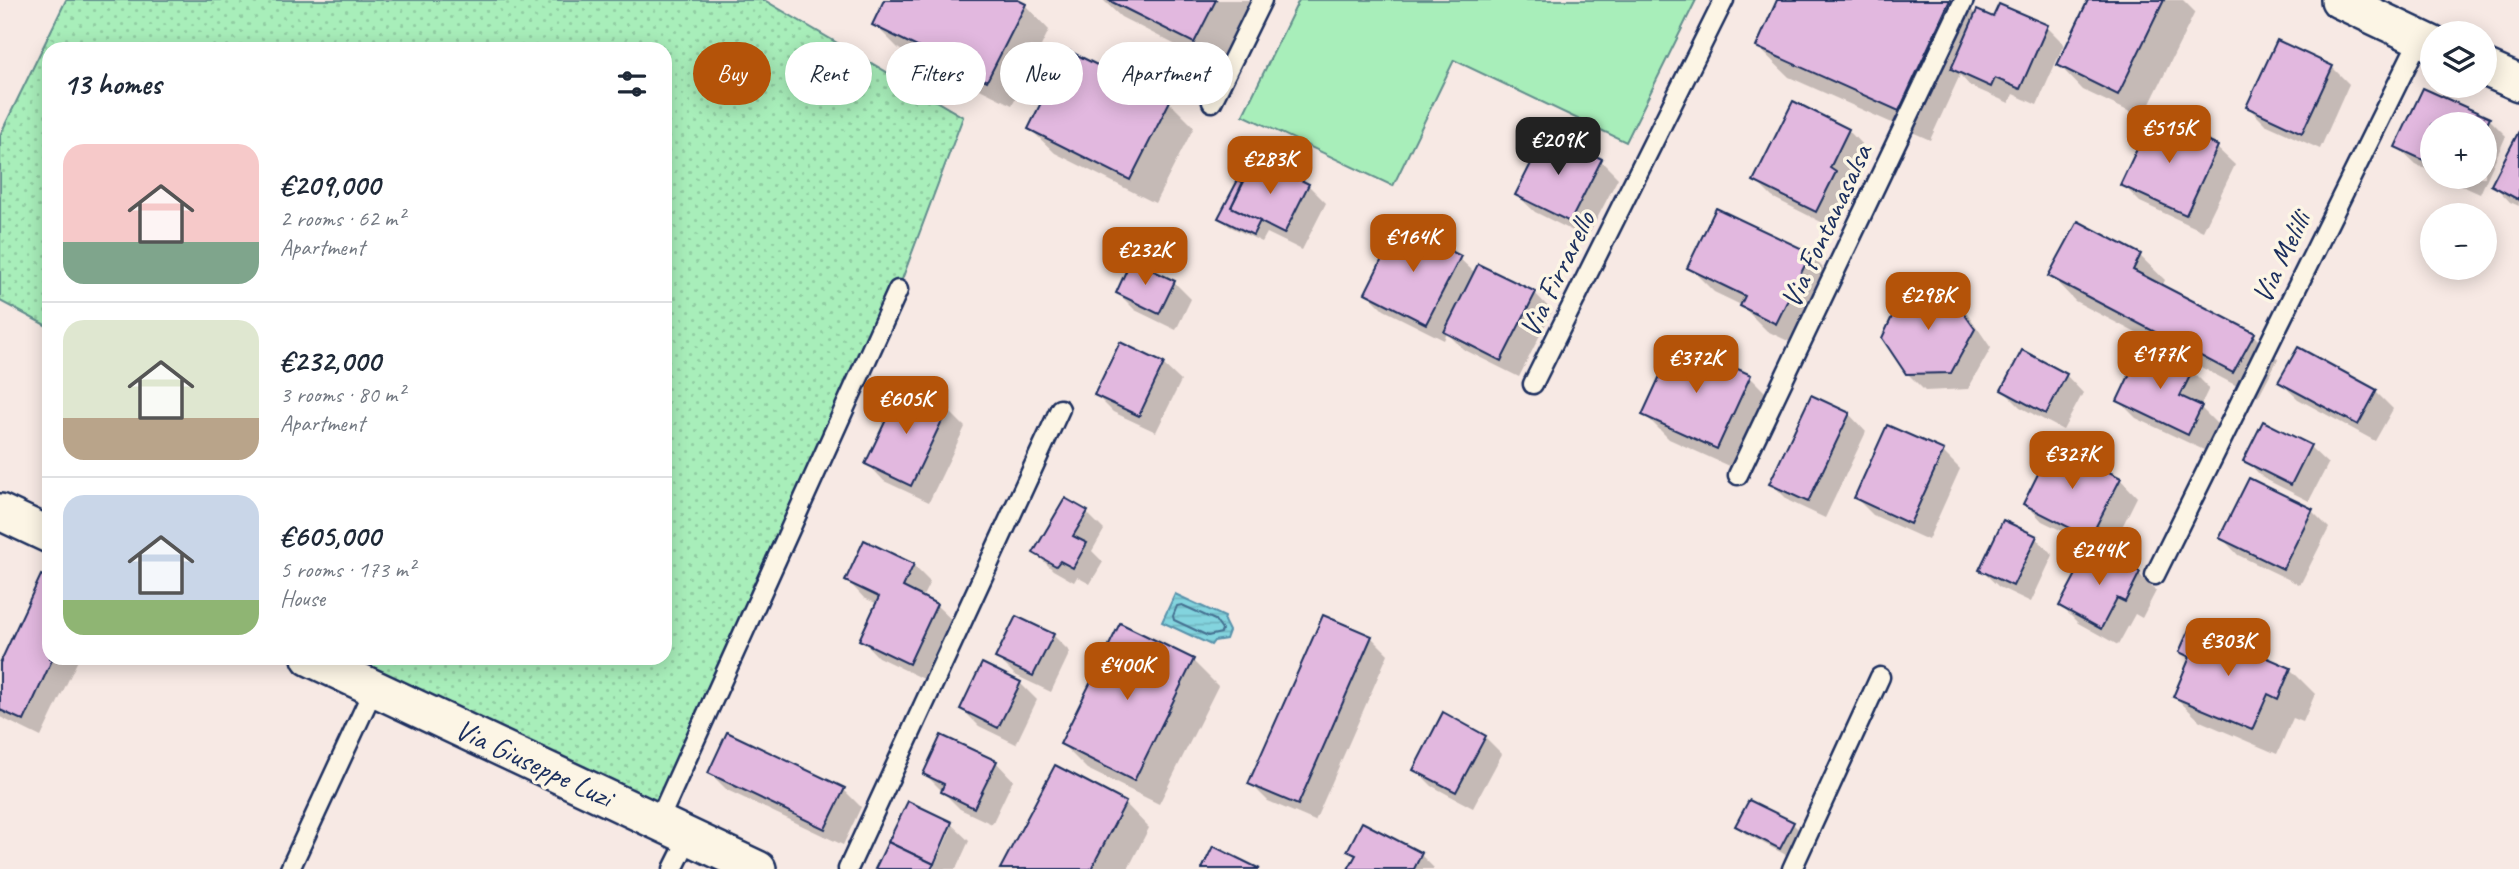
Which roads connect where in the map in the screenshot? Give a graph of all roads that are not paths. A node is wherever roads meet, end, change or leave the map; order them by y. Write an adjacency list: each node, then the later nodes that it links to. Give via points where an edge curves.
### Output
1 (1262, 0): 7 (lane)
2 (1724, 0): 11 (lane, Via Firrarello)
3 (1964, 0): 13 (lane, Via Fontanasalsa)
4 (2339, 0): 5 (street)
5 (2420, 38)
6 (2420, 53): 16 (lane, Via Melilli)
7 (1233, 59)
8 (2497, 73): 9 (street)
9 (2519, 83)
10 (898, 290): 20 (lane)
11 (1533, 384)
12 (1060, 410): 25 (lane)
13 (1738, 475)
14 (0, 512): 15 (street)
15 (42, 532)
16 (2155, 575)
17 (325, 665): 19 (street, Via Giuseppe Luzi)
18 (1880, 677): 26 (lane)
19 (374, 688): 20 (street, Via Giuseppe Luzi); 22 (lane)
20 (658, 822): 21 (street, Via Giuseppe Luzi)
21 (689, 837): 23 (lane); 24 (street, Via Giuseppe Luzi)
22 (290, 869)
23 (673, 869)
24 (758, 869)
25 (848, 869)
26 (1792, 869)

